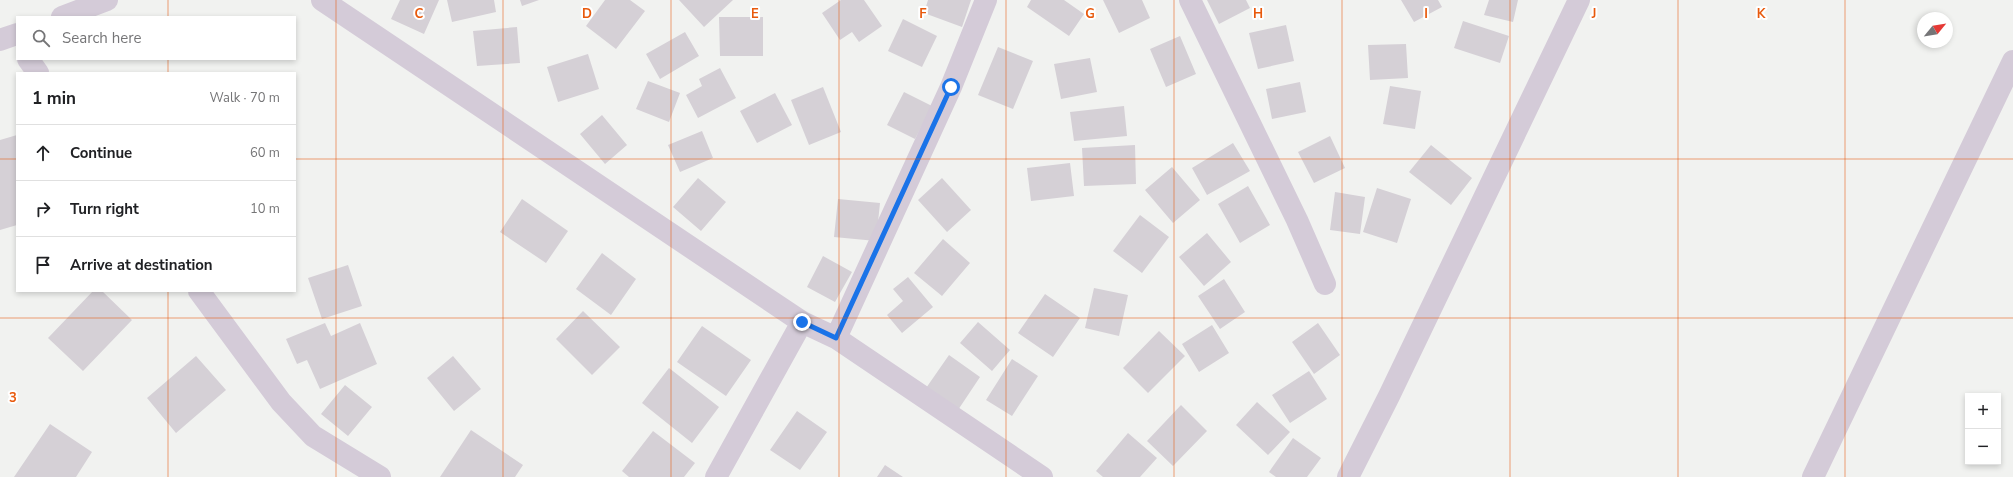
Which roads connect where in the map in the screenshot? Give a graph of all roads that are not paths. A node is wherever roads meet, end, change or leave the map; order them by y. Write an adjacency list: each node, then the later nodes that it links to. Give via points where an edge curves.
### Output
1 (106, 0): 6 (street)
2 (322, 0): 12 (street)
3 (986, 0): 13 (street, via 951,87)
4 (1190, 0): 10 (street, via 1297,220)
5 (1579, 0): 17 (street)
6 (65, 16)
7 (29, 60): 9 (street)
8 (2013, 62): 18 (street)
9 (37, 72)
10 (1325, 284)
11 (200, 292): 14 (street, via 281,402 313,436)
12 (802, 322): 13 (street); 15 (street)
13 (836, 338): 16 (street)
14 (380, 477)
15 (716, 477)
16 (1042, 477)
17 (1348, 477)
18 (1813, 477)

